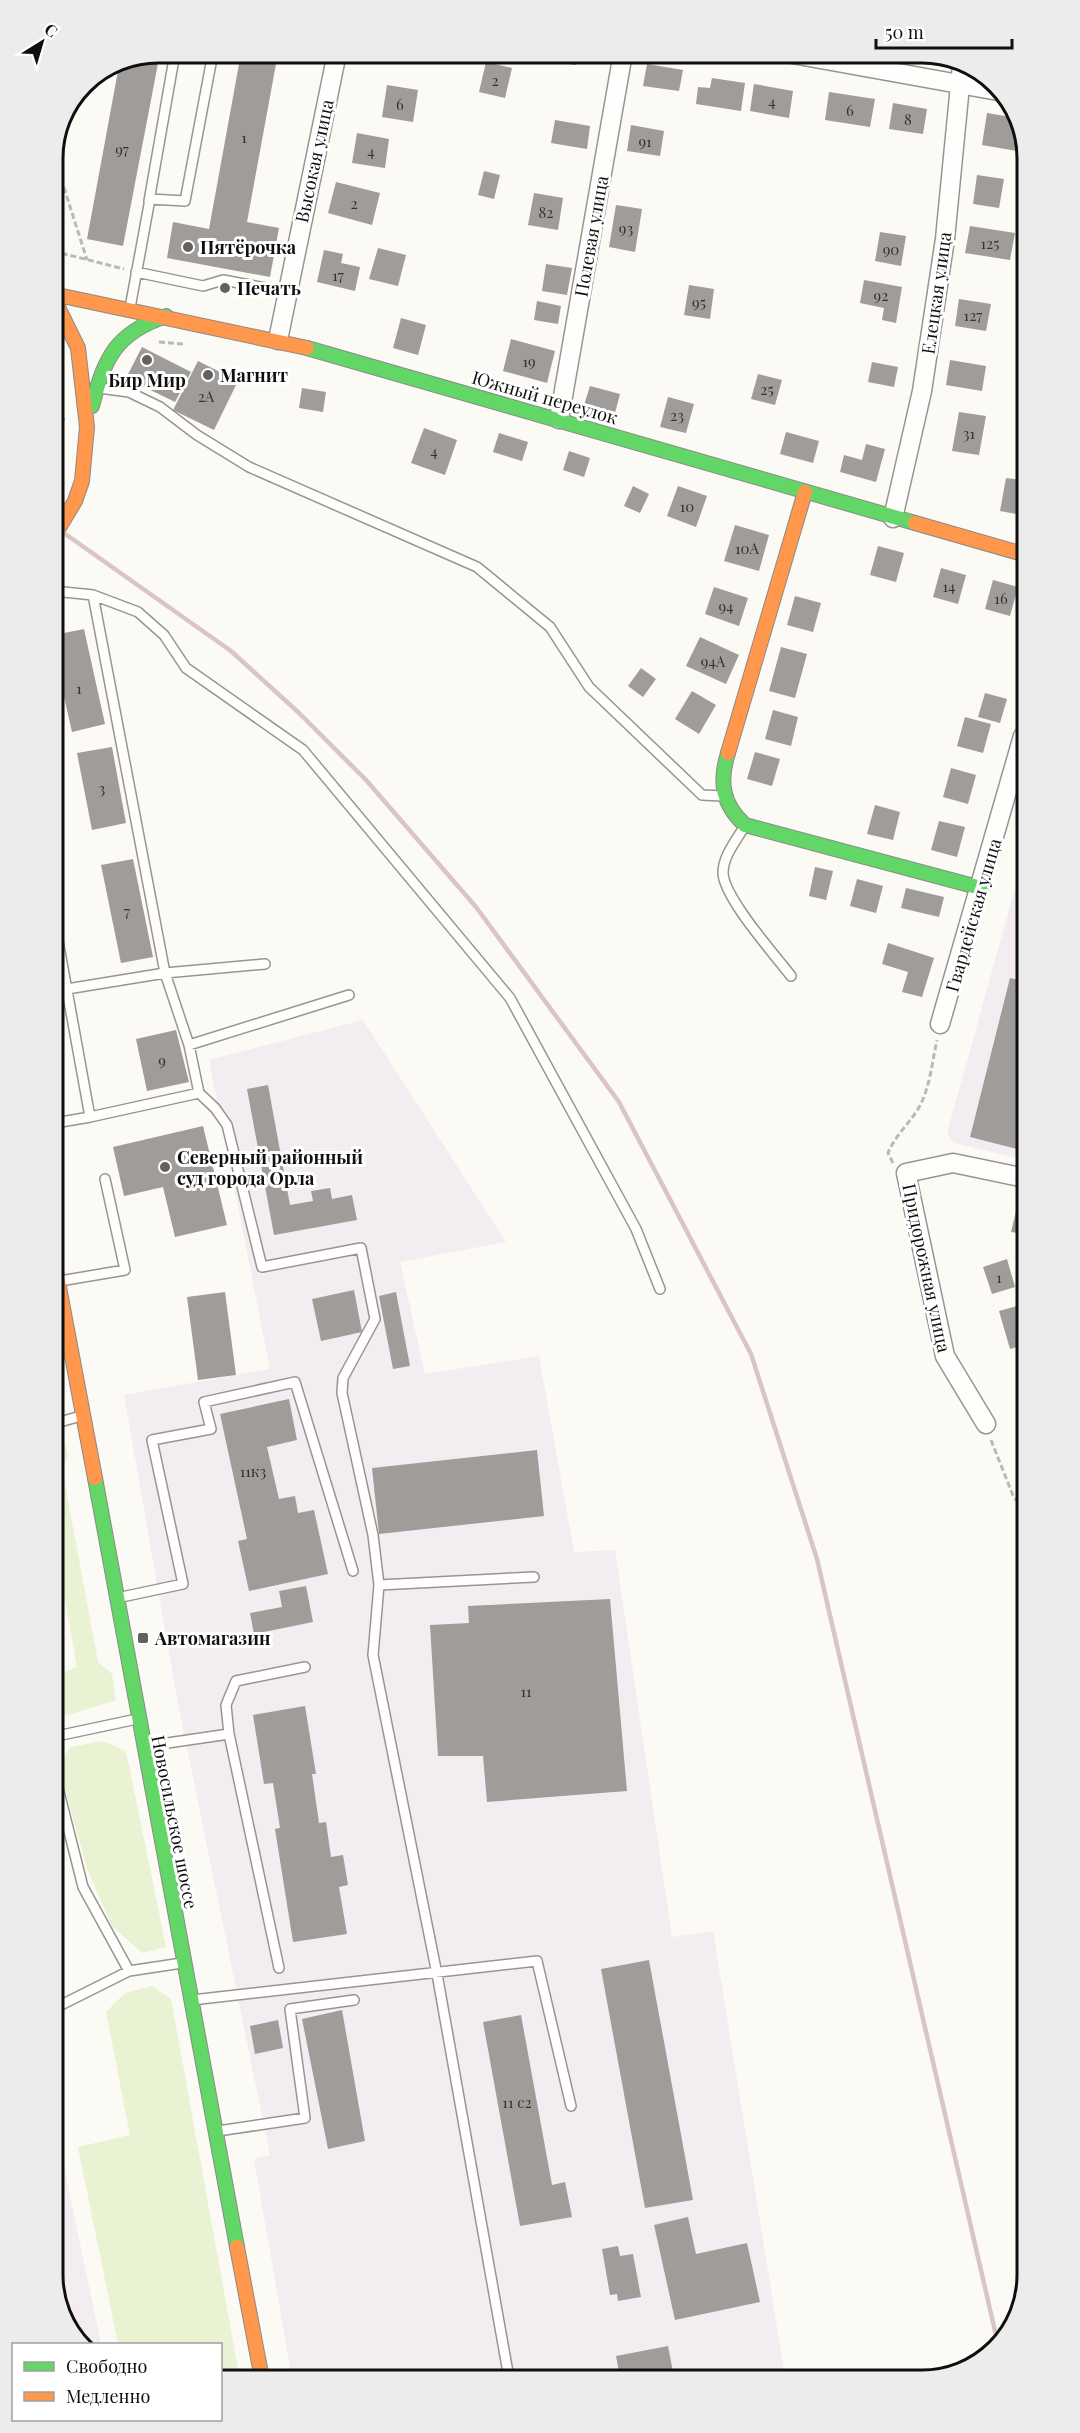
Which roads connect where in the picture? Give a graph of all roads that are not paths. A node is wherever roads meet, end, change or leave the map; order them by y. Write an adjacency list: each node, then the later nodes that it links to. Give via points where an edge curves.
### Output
1 (173, 63): 9 (lane)
2 (211, 63): 9 (lane, via 185,201)
3 (335, 63): 11 (street, Высокая улица)
4 (621, 63): 18 (street, Полевая улица)
5 (839, 63): 7 (street)
6 (961, 72): 7 (street, Елецкая улица)
7 (960, 86): 8 (street); 21 (street, Елецкая улица, via 945,239 922,391)
8 (987, 90)
9 (149, 201): 10 (lane)
10 (136, 272): 11 (lane, via 203,286 223,280); 13 (lane)
11 (287, 292): 16 (street, Высокая улица)
12 (63, 297): 13 (street, Южный переулок)
13 (130, 308): 15 (street, Южный переулок)
14 (63, 316): 19 (street, via 78,348)
15 (166, 316): 16 (street, Южный переулок); 17 (street, via 140,324 122,337 109,352)
16 (278, 340): 18 (street, Южный переулок)
17 (97, 388): 19 (street); 27 (lane, via 129,392 160,407 249,466 477,567 550,627 589,687 702,795)
18 (559, 419): 20 (street, Южный переулок)
19 (87, 427): 22 (street, via 82,481)
20 (806, 492): 21 (street, Южный переулок); 27 (street, via 723,770)
21 (893, 518): 23 (street, Южный переулок)
22 (63, 521)
23 (1017, 552)
24 (63, 592): 25 (lane)
25 (93, 595): 32 (lane); 44 (lane, via 138,612 164,635 186,668 303,750 510,998 636,1229)
26 (1017, 758): 29 (street, Гвардейская улица)
27 (722, 796): 28 (street, via 732,814)
28 (745, 825): 29 (street); 33 (lane, via 725,860 723,875 733,899)
29 (981, 888): 36 (street, Гвардейская улица)
30 (265, 964): 32 (lane)
31 (63, 967): 34 (lane)
32 (165, 973): 34 (lane); 37 (lane)
33 (792, 976)
34 (67, 989): 39 (lane)
35 (349, 995): 37 (lane)
36 (940, 1024)
37 (189, 1045): 38 (lane)
38 (199, 1093): 39 (lane); 51 (lane, via 227,1125 262,1267 361,1248 375,1319 343,1378 342,1393 373,1535)
39 (90, 1117): 40 (lane)
40 (63, 1122)
41 (1017, 1177): 48 (street, Придорожная улица, via 953,1163 906,1173 945,1356)
42 (105, 1179): 43 (lane, via 125,1270)
43 (63, 1284)
44 (660, 1289)
45 (63, 1318): 46 (street, Новосильское шоссе)
46 (81, 1416): 47 (lane); 52 (street, Новосильское шоссе)
47 (63, 1421)
48 (986, 1424)
49 (353, 1571): 52 (lane, via 295,1382 204,1402 211,1429 152,1440 183,1584)
50 (534, 1577): 51 (lane)
51 (379, 1585): 62 (lane, via 374,1655)
52 (115, 1599): 54 (street, Новосильское шоссе)
53 (305, 1667): 55 (lane, via 236,1681 226,1705)
54 (137, 1719): 56 (lane); 57 (street, Новосильское шоссе)
55 (229, 1734): 57 (lane); 60 (lane)
56 (63, 1735)
57 (143, 1747): 59 (street, Новосильское шоссе)
58 (63, 1808): 61 (lane, via 83,1887)
59 (184, 1963): 61 (lane); 63 (street, Новосильское шоссе)
60 (279, 1968)
61 (129, 1971): 65 (lane)
62 (437, 1974): 63 (lane); 66 (lane, via 537,1962); 69 (lane)
63 (191, 2000): 67 (street, Новосильское шоссе)
64 (354, 2000): 67 (lane, via 290,2009 304,2118)
65 (63, 2004)
66 (571, 2106)
67 (216, 2132): 68 (street, Новосильское шоссе)
68 (260, 2370)
69 (508, 2370)

